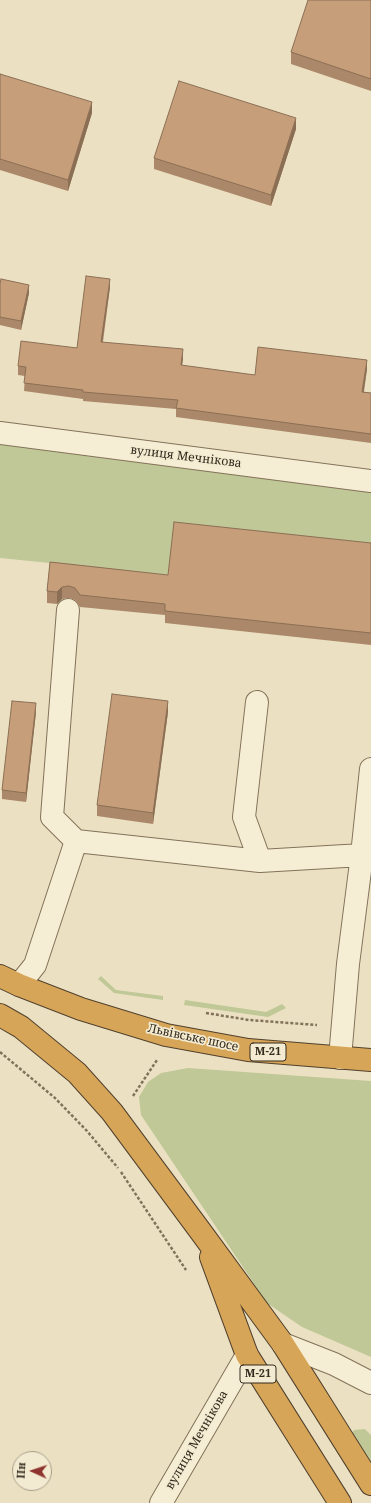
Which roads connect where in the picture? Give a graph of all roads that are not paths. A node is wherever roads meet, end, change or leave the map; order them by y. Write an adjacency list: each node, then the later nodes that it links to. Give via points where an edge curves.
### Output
1 (0, 433): 2 (street, вулиця Мечнікова)
2 (371, 480)
3 (68, 610): 6 (street, via 52,817)
4 (257, 702): 8 (street, via 244,817)
5 (371, 769): 7 (street)
6 (76, 841): 8 (street); 9 (street, via 35,965)
7 (367, 856): 8 (street); 11 (street, via 348,964)
8 (260, 861)
9 (10, 981): 11 (highway, Львівське шосе / М-21, via 81,1009 166,1035 248,1050)
10 (0, 1015): 13 (highway, М-21, via 21,1027 77,1073 112,1112)
11 (340, 1058): 12 (highway, Львівське шосе / М-21)
12 (371, 1060)
13 (201, 1232): 14 (highway); 15 (highway, М-21)
14 (283, 1344): 16 (street, via 334,1364); 17 (highway)
15 (246, 1355): 18 (street, вулиця Мечнікова); 19 (highway, М-21)
16 (371, 1383)
17 (371, 1484)
18 (161, 1503)
19 (340, 1503)

